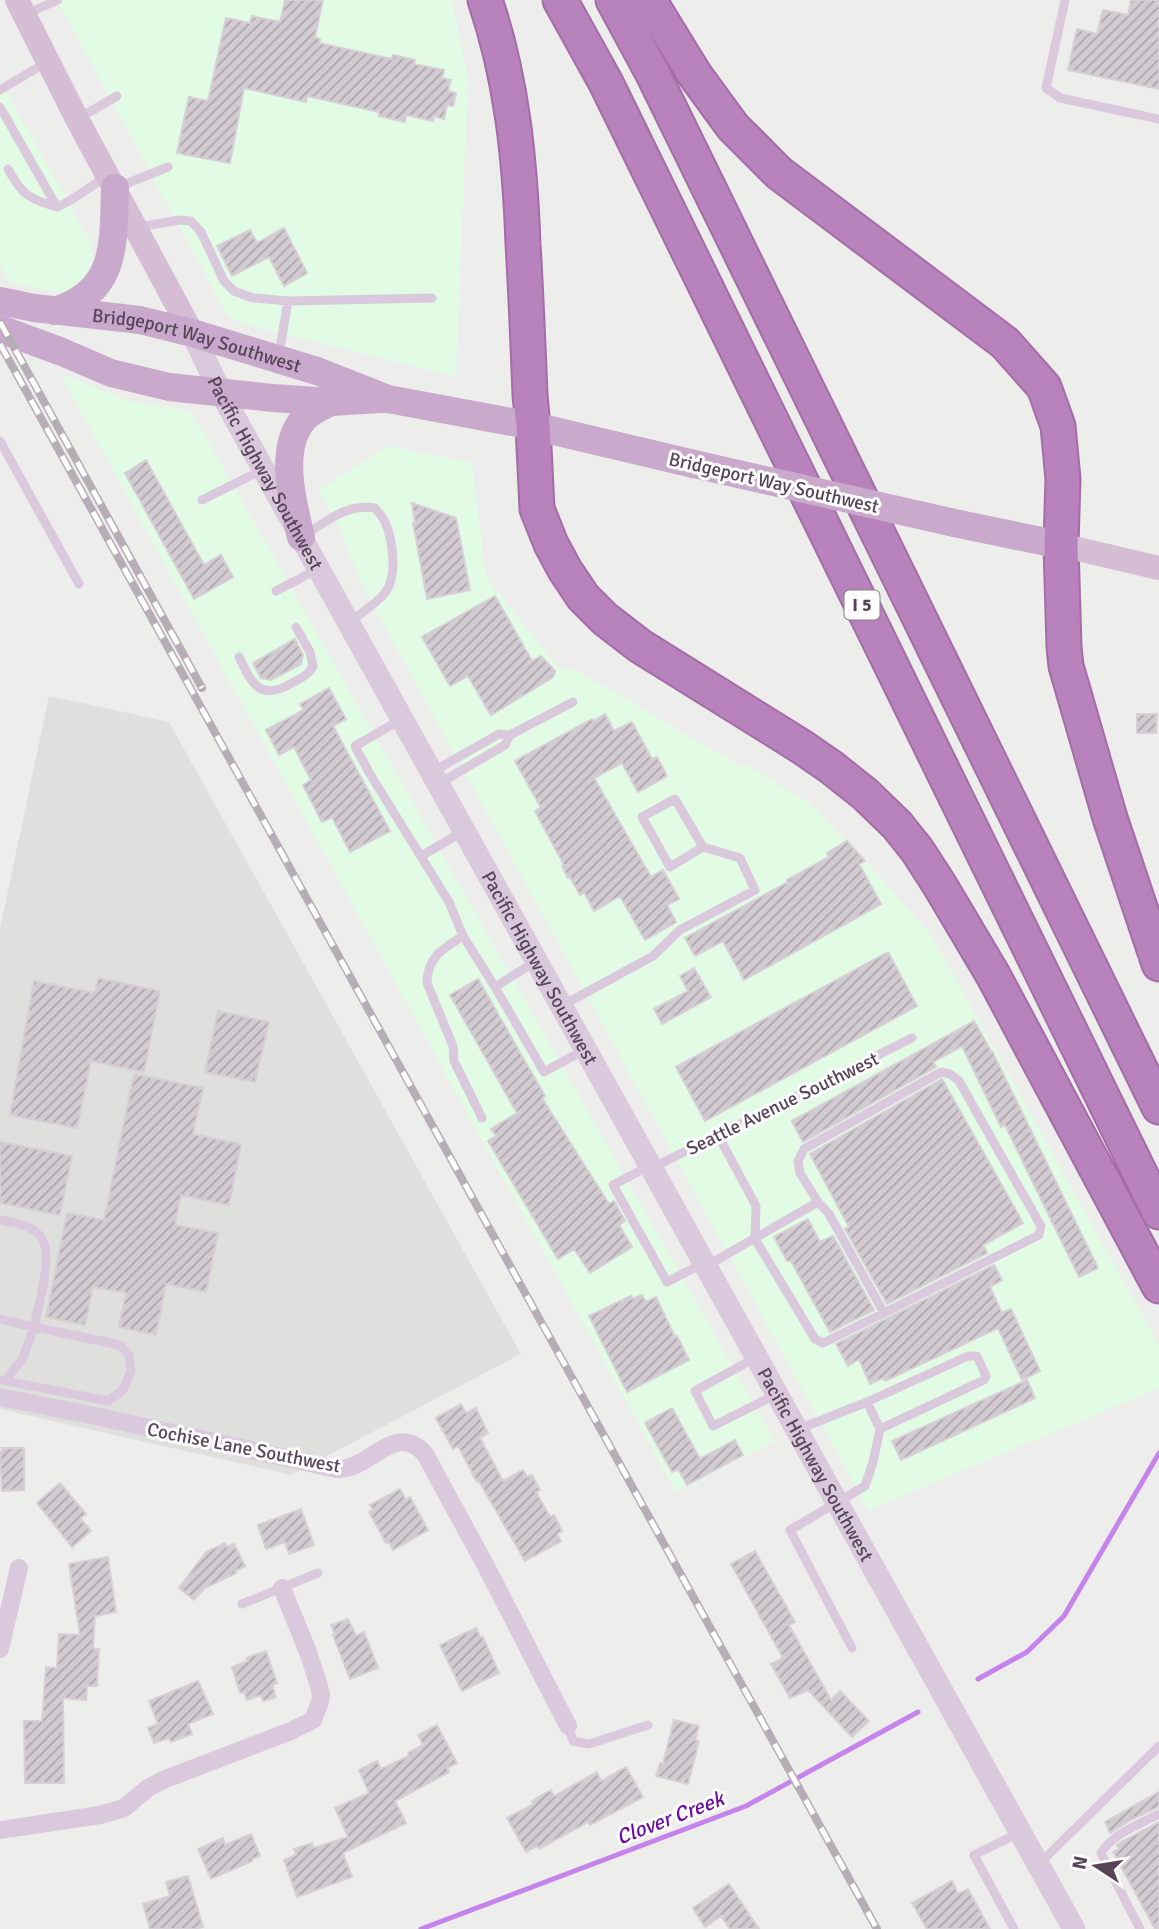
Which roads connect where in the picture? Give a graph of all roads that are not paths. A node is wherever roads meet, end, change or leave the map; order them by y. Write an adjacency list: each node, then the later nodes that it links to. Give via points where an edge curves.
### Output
1 (58, 0): 7 (lane)
2 (485, 0): 28 (highway, via 498,36 514,117)
3 (560, 0): 59 (highway, I 5, via 606,83)
4 (613, 0): 54 (highway, I 5)
5 (649, 0): 33 (highway, via 733,127 779,173 1005,343 1044,387 1058,426 1063,479)
6 (1065, 0): 13 (lane, via 1046,88 1060,98)
7 (21, 7): 8 (main road, Pacific Highway Southwest)
8 (49, 61): 9 (lane); 12 (main road, Pacific Highway Southwest)
9 (0, 90)
10 (117, 96): 12 (lane)
11 (0, 107): 17 (lane)
12 (78, 119): 16 (main road, Pacific Highway Southwest)
13 (1159, 119)
14 (168, 167): 16 (lane)
15 (8, 169): 17 (lane, via 26,195)
16 (111, 181): 17 (lane); 18 (main road, Pacific Highway Southwest); 22 (main road, via 114,226 102,278 85,298)
17 (57, 207)
18 (137, 227): 21 (lane, via 191,221 234,291); 24 (main road, Pacific Highway Southwest)
19 (432, 298): 21 (lane)
20 (0, 301): 22 (main road, Bridgeport Way Southwest)
21 (288, 301): 25 (lane)
22 (55, 311): 24 (main road, Bridgeport Way Southwest, via 140,320)
23 (0, 329): 27 (main road, Bridgeport Way Southwest, via 111,373)
24 (192, 333): 25 (main road, Bridgeport Way Southwest); 27 (street, Pacific Highway Southwest)
25 (278, 359): 26 (main road, Bridgeport Way Southwest)
26 (338, 392): 27 (main road, Bridgeport Way Southwest); 28 (main road, Bridgeport Way Southwest); 32 (main road, via 305,418 293,438 290,489)
27 (221, 393): 30 (street, Pacific Highway Southwest)
28 (533, 426): 33 (main road, Bridgeport Way Southwest, bridge); 63 (highway, via 537,509 556,553 583,597 640,646 839,774 897,825 917,850 992,975)
29 (0, 441): 36 (lane)
30 (263, 469): 31 (lane); 32 (street, Pacific Highway Southwest)
31 (202, 499)
32 (301, 537): 35 (street, Pacific Highway Southwest); 38 (lane, via 352,508 375,509 384,521 391,546 390,584)
33 (1061, 545): 34 (main road, Bridgeport Way Southwest); 49 (highway, via 1066,666)
34 (1159, 568)
35 (319, 569): 37 (lane); 38 (street, Pacific Highway Southwest)
36 (79, 584)
37 (276, 591)
38 (349, 623): 42 (street, Pacific Highway Southwest)
39 (296, 627): 40 (lane, via 313,666 282,689 274,692 255,686)
40 (239, 657)
41 (573, 702): 43 (lane, via 510,735 499,734)
42 (402, 719): 43 (street, Pacific Highway Southwest); 46 (lane, via 355,746)
43 (435, 778): 44 (street, Pacific Highway Southwest)
44 (464, 831): 46 (lane); 48 (street, Pacific Highway Southwest)
45 (703, 847): 45 (lane, via 675,799 642,817 670,867); 51 (lane, via 740,858 755,890 680,930 653,956)
46 (421, 856): 47 (lane)
47 (463, 936): 50 (lane); 55 (lane, via 433,959 427,983 453,1046 454,1061)
48 (536, 961): 50 (lane); 51 (street, Pacific Highway Southwest)
49 (1159, 964)
50 (495, 987): 53 (lane, via 544,1072)
51 (562, 1006): 53 (street, Pacific Highway Southwest)
52 (912, 1038): 56 (lane, Seattle Avenue Southwest)
53 (586, 1049): 57 (street, Pacific Highway Southwest)
54 (1159, 1107)
55 (482, 1118)
56 (718, 1135): 57 (lane, Seattle Avenue Southwest); 61 (lane, via 756,1206)
57 (651, 1167): 62 (street, Pacific Highway Southwest); 62 (lane, Seattle Avenue Southwest, via 612,1185 667,1282)
58 (818, 1202): 61 (lane); 64 (lane); 64 (lane, via 800,1172 798,1161 804,1149 941,1072 959,1081 1041,1226 1039,1235)
59 (1159, 1212)
60 (0, 1220): 66 (lane, via 25,1225 42,1237 48,1258)
61 (755, 1239): 62 (lane); 64 (lane, via 815,1339 823,1342)
62 (705, 1265): 67 (street, Pacific Highway Southwest)
63 (1159, 1286)
64 (884, 1312)
65 (0, 1319): 66 (lane)
66 (34, 1327): 68 (lane, via 23,1358); 68 (lane, via 120,1345 129,1355 131,1371 123,1390 108,1401)
67 (756, 1357): 69 (street, Pacific Highway Southwest); 69 (lane, via 695,1391 713,1426)
68 (2, 1386): 81 (street, Cochise Lane Southwest, via 80,1413 337,1469 353,1467 390,1445 405,1442 419,1447)
69 (777, 1394): 72 (street, Pacific Highway Southwest)
70 (867, 1402): 71 (lane); 71 (lane, via 977,1356 984,1380); 72 (lane)
71 (880, 1429): 73 (lane, via 865,1486)
72 (797, 1430): 73 (street, Pacific Highway Southwest)
73 (837, 1503): 78 (lane, via 790,1530); 85 (street, Pacific Highway Southwest)
74 (19, 1568): 79 (street)
75 (318, 1573): 76 (lane)
76 (282, 1588): 77 (lane); 84 (street, via 321,1695 313,1720 163,1780 124,1808)
77 (242, 1604)
78 (852, 1648)
79 (0, 1649)
80 (648, 1725): 81 (lane, via 589,1744 573,1741)
81 (568, 1726)
82 (1159, 1746): 86 (lane)
83 (1159, 1814): 89 (lane, via 1114,1839 1101,1853)
84 (0, 1830)
85 (1020, 1832): 86 (street, Pacific Highway Southwest); 87 (lane, via 974,1855)
86 (1038, 1865): 88 (street, Pacific Highway Southwest)
87 (1014, 1929)
88 (1074, 1929)
89 (1140, 1929)

